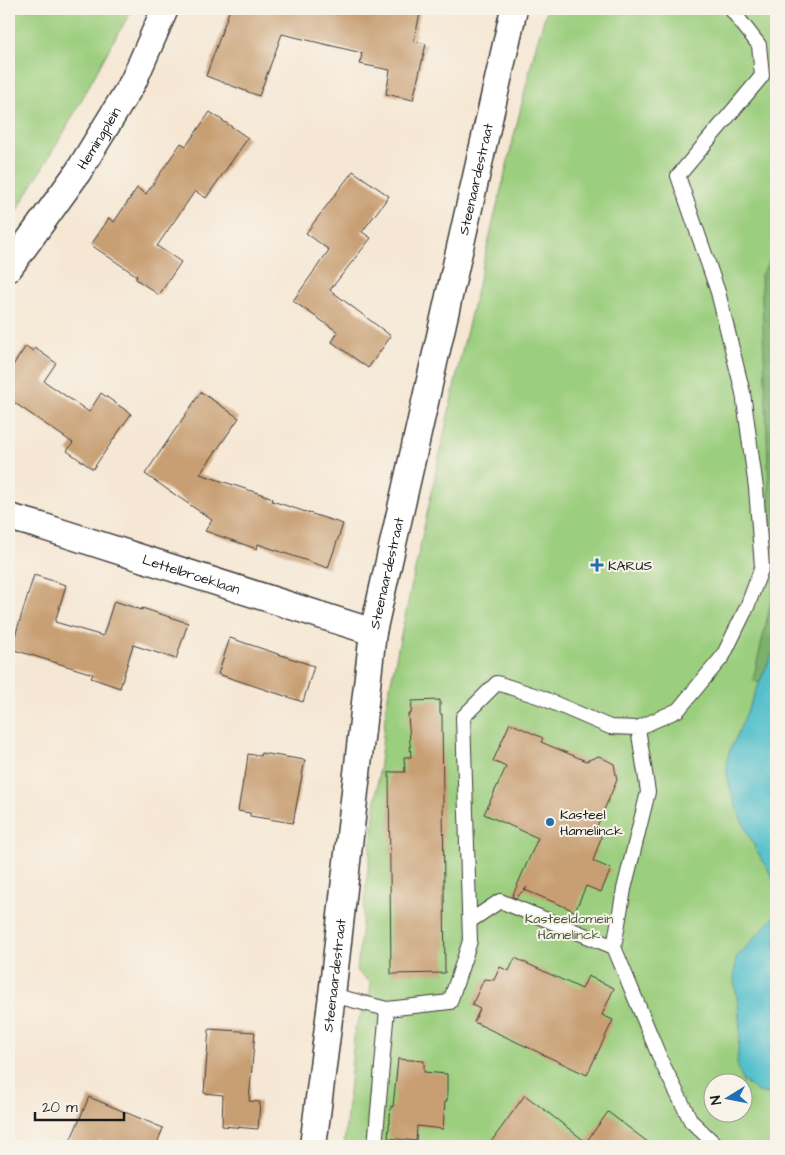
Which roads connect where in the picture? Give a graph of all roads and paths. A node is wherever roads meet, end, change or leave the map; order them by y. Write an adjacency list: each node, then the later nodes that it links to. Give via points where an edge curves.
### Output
1 (166, 9): 4 (street, Hemingplein, via 133,82 78,172)
2 (514, 9): 6 (street, Steenaardestraat)
3 (731, 9): 7 (lane, via 759,45 762,76 678,176 718,292 743,393 756,488 762,567 723,656 678,710)
4 (11, 261)
5 (9, 517): 6 (street, Lettelbroeklaan)
6 (373, 632): 10 (street, Steenaardestraat)
7 (638, 728): 8 (lane, via 610,728 540,697 497,683 463,718); 9 (lane, via 648,792 624,889)
8 (470, 921): 9 (lane, via 500,901); 11 (lane, via 470,941 450,1002)
9 (614, 947): 14 (lane, via 662,1063 691,1121)
10 (332, 995): 11 (lane); 12 (street, Steenaardestraat)
11 (388, 1009): 13 (lane)
12 (313, 1146)
13 (375, 1146)
14 (717, 1146)

